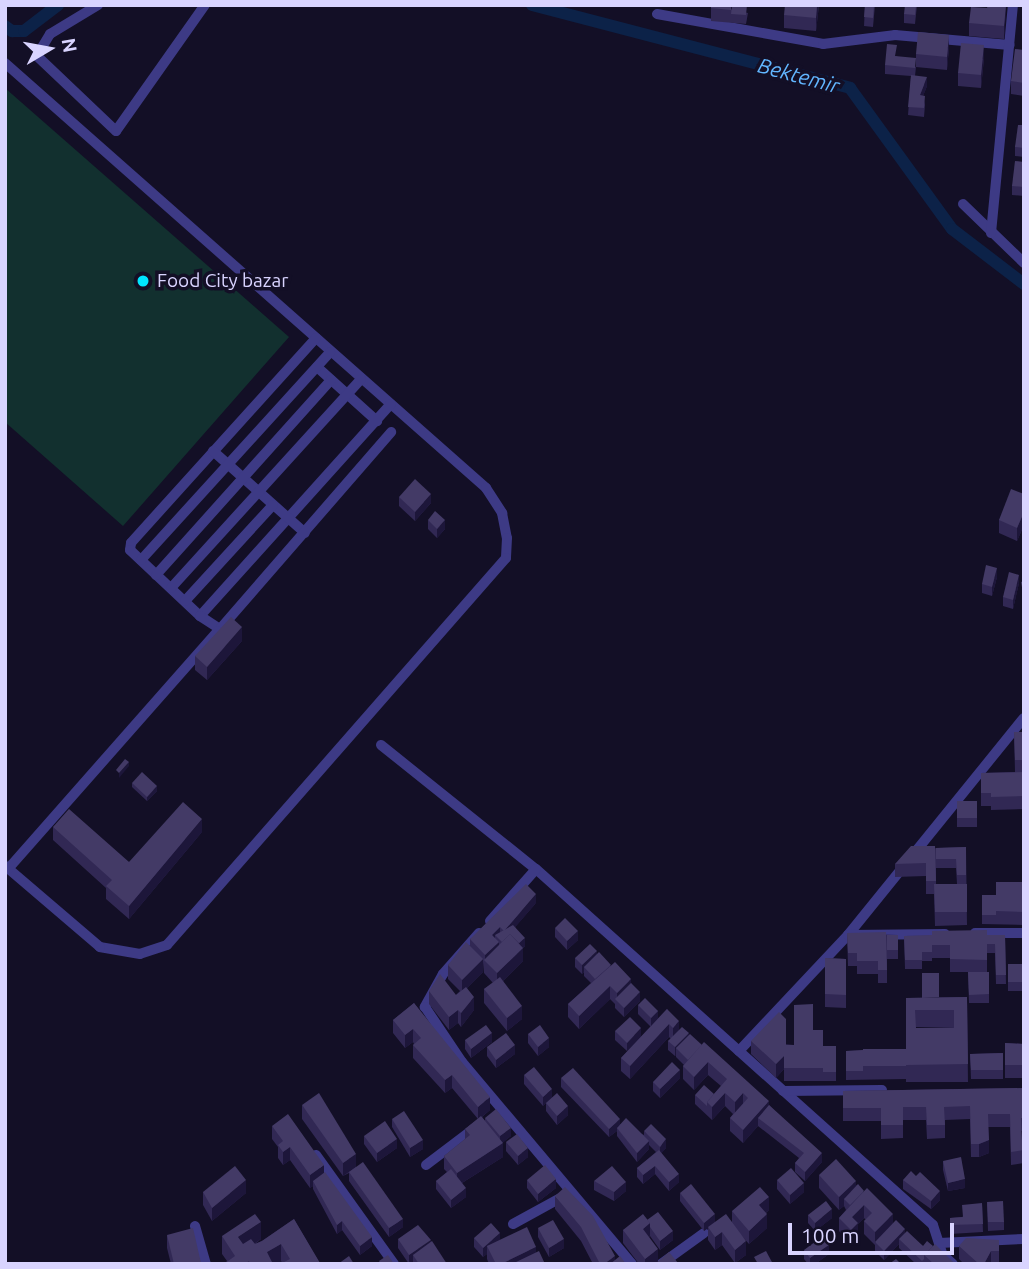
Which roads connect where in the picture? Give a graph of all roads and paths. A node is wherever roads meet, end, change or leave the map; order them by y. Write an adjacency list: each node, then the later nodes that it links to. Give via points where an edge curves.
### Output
1 (97, 5): 2 (street, via 50,34 37,56 116,131)
2 (205, 5)
3 (1013, 5): 5 (street)
4 (657, 14): 5 (street, via 824,44 895,35)
5 (1010, 45): 8 (street)
6 (5, 63): 10 (street)
7 (963, 204): 8 (street)
8 (991, 233): 9 (street)
9 (1024, 263)
10 (316, 338): 11 (street); 19 (street)
11 (330, 352): 12 (street); 13 (street)
12 (317, 367): 14 (street); 20 (street)
13 (361, 379): 15 (street); 16 (street)
14 (331, 380): 15 (street); 21 (street)
15 (348, 394): 17 (street); 22 (street)
16 (391, 404): 17 (street); 36 (street, via 486,488 502,513 506,558 167,945 140,954 100,947)
17 (377, 421): 24 (street)
18 (391, 432): 25 (street)
19 (214, 451): 20 (street); 26 (street, via 131,542 130,550)
20 (228, 465): 21 (street); 26 (street)
21 (243, 478): 22 (street); 27 (street)
22 (258, 492): 23 (street); 28 (street)
23 (272, 505): 24 (street); 29 (street)
24 (288, 519): 25 (street); 30 (street)
25 (305, 533): 31 (street)
26 (141, 560): 27 (street)
27 (156, 575): 28 (street)
28 (171, 588): 29 (street)
29 (185, 601): 30 (street)
30 (200, 616): 31 (street)
31 (218, 631): 36 (street)
32 (1024, 718): 34 (street)
33 (381, 745): 37 (street)
34 (973, 779): 35 (street); 39 (street)
35 (998, 779)
36 (7, 867)
37 (536, 869): 40 (street); 43 (street, via 425,1000 428,1014)
38 (1024, 933): 39 (street)
39 (848, 935): 40 (street)
40 (739, 1051): 42 (street)
41 (890, 1090): 42 (street)
42 (783, 1091): 51 (street, via 933,1225)
43 (500, 1108): 45 (street); 46 (street)
44 (311, 1147): 53 (street)
45 (426, 1165)
46 (572, 1192): 47 (street); 54 (street)
47 (513, 1224)
48 (195, 1226): 52 (street)
49 (704, 1233): 55 (street)
50 (1024, 1239): 51 (street)
51 (939, 1242): 56 (street)
52 (206, 1264)
53 (394, 1264)
54 (632, 1264)
55 (661, 1264)
56 (953, 1264)

